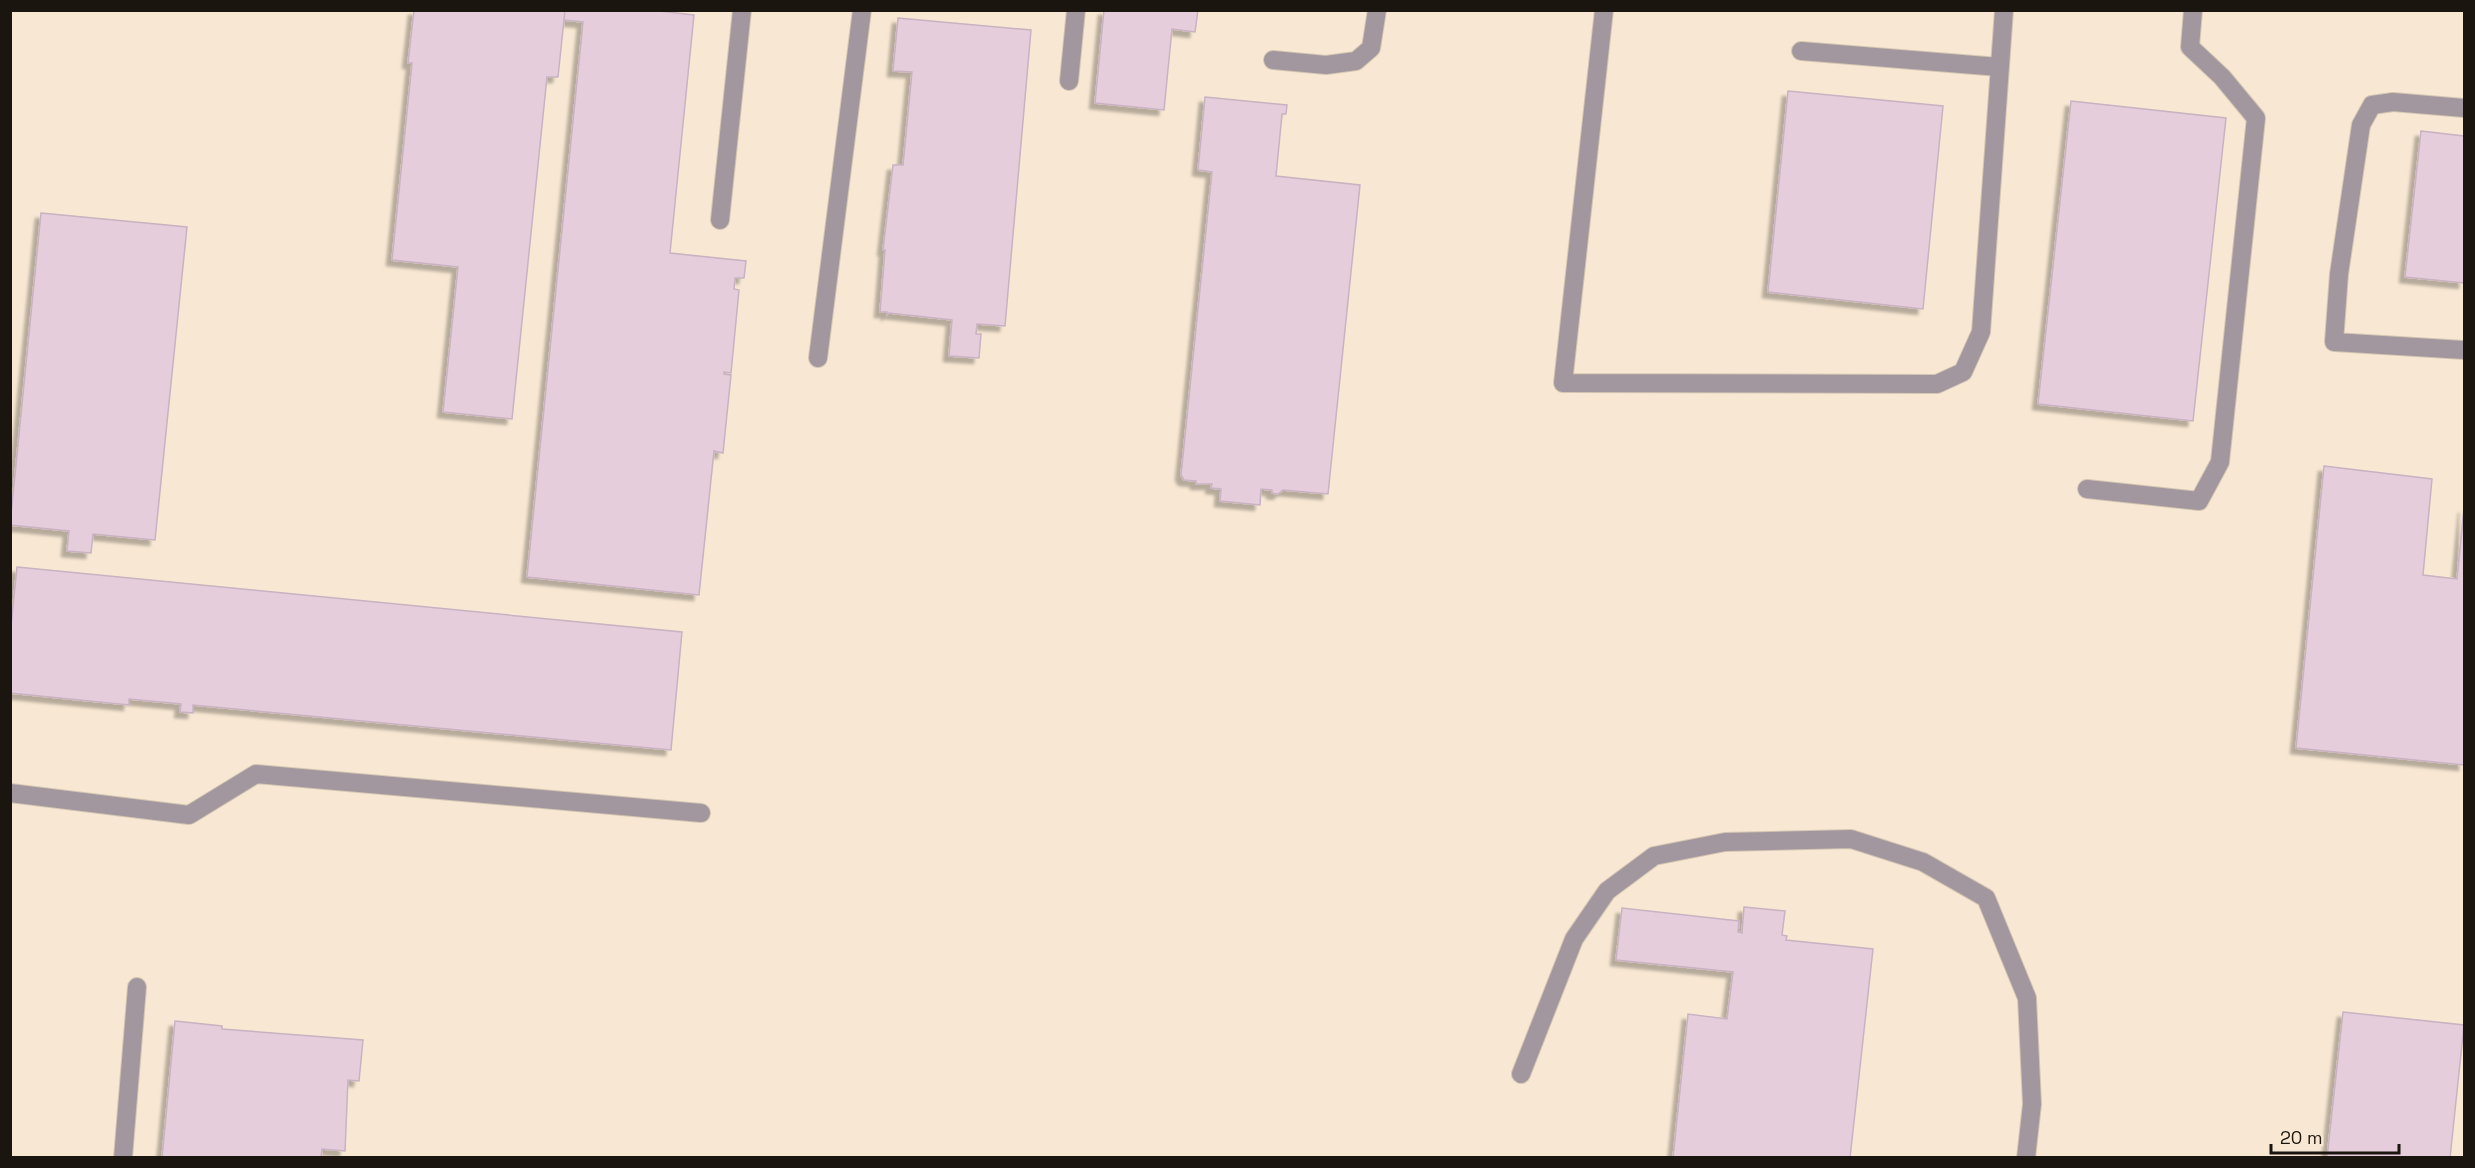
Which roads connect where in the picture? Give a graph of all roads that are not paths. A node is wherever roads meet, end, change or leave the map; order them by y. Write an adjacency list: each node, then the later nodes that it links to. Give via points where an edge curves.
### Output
1 (742, 10): 13 (lane)
2 (862, 10): 15 (lane)
3 (1076, 10): 11 (lane)
4 (1377, 10): 9 (lane, via 1371,48 1356,61 1326,65)
5 (1604, 10): 10 (lane, via 1563,383 1937,384 1963,372 1981,332)
6 (2004, 10): 10 (lane)
7 (2193, 10): 16 (lane, via 2190,46 2256,118 2220,462 2199,501)
8 (1801, 51): 10 (lane)
9 (1273, 60)
10 (1999, 67)
11 (1069, 81)
12 (2464, 108): 14 (lane, via 2393,102 2372,105 2361,125 2339,274 2334,342)
13 (720, 220)
14 (2464, 350)
15 (818, 358)
16 (2087, 489)
17 (10, 793): 18 (lane, via 189,815 256,774)
18 (701, 813)
19 (137, 987): 21 (lane)
20 (1521, 1074): 22 (lane, via 1574,939 1607,891 1654,856 1725,842 1851,839 1923,862 1986,897 2027,998 2032,1104)
21 (123, 1158)
22 (2026, 1158)

